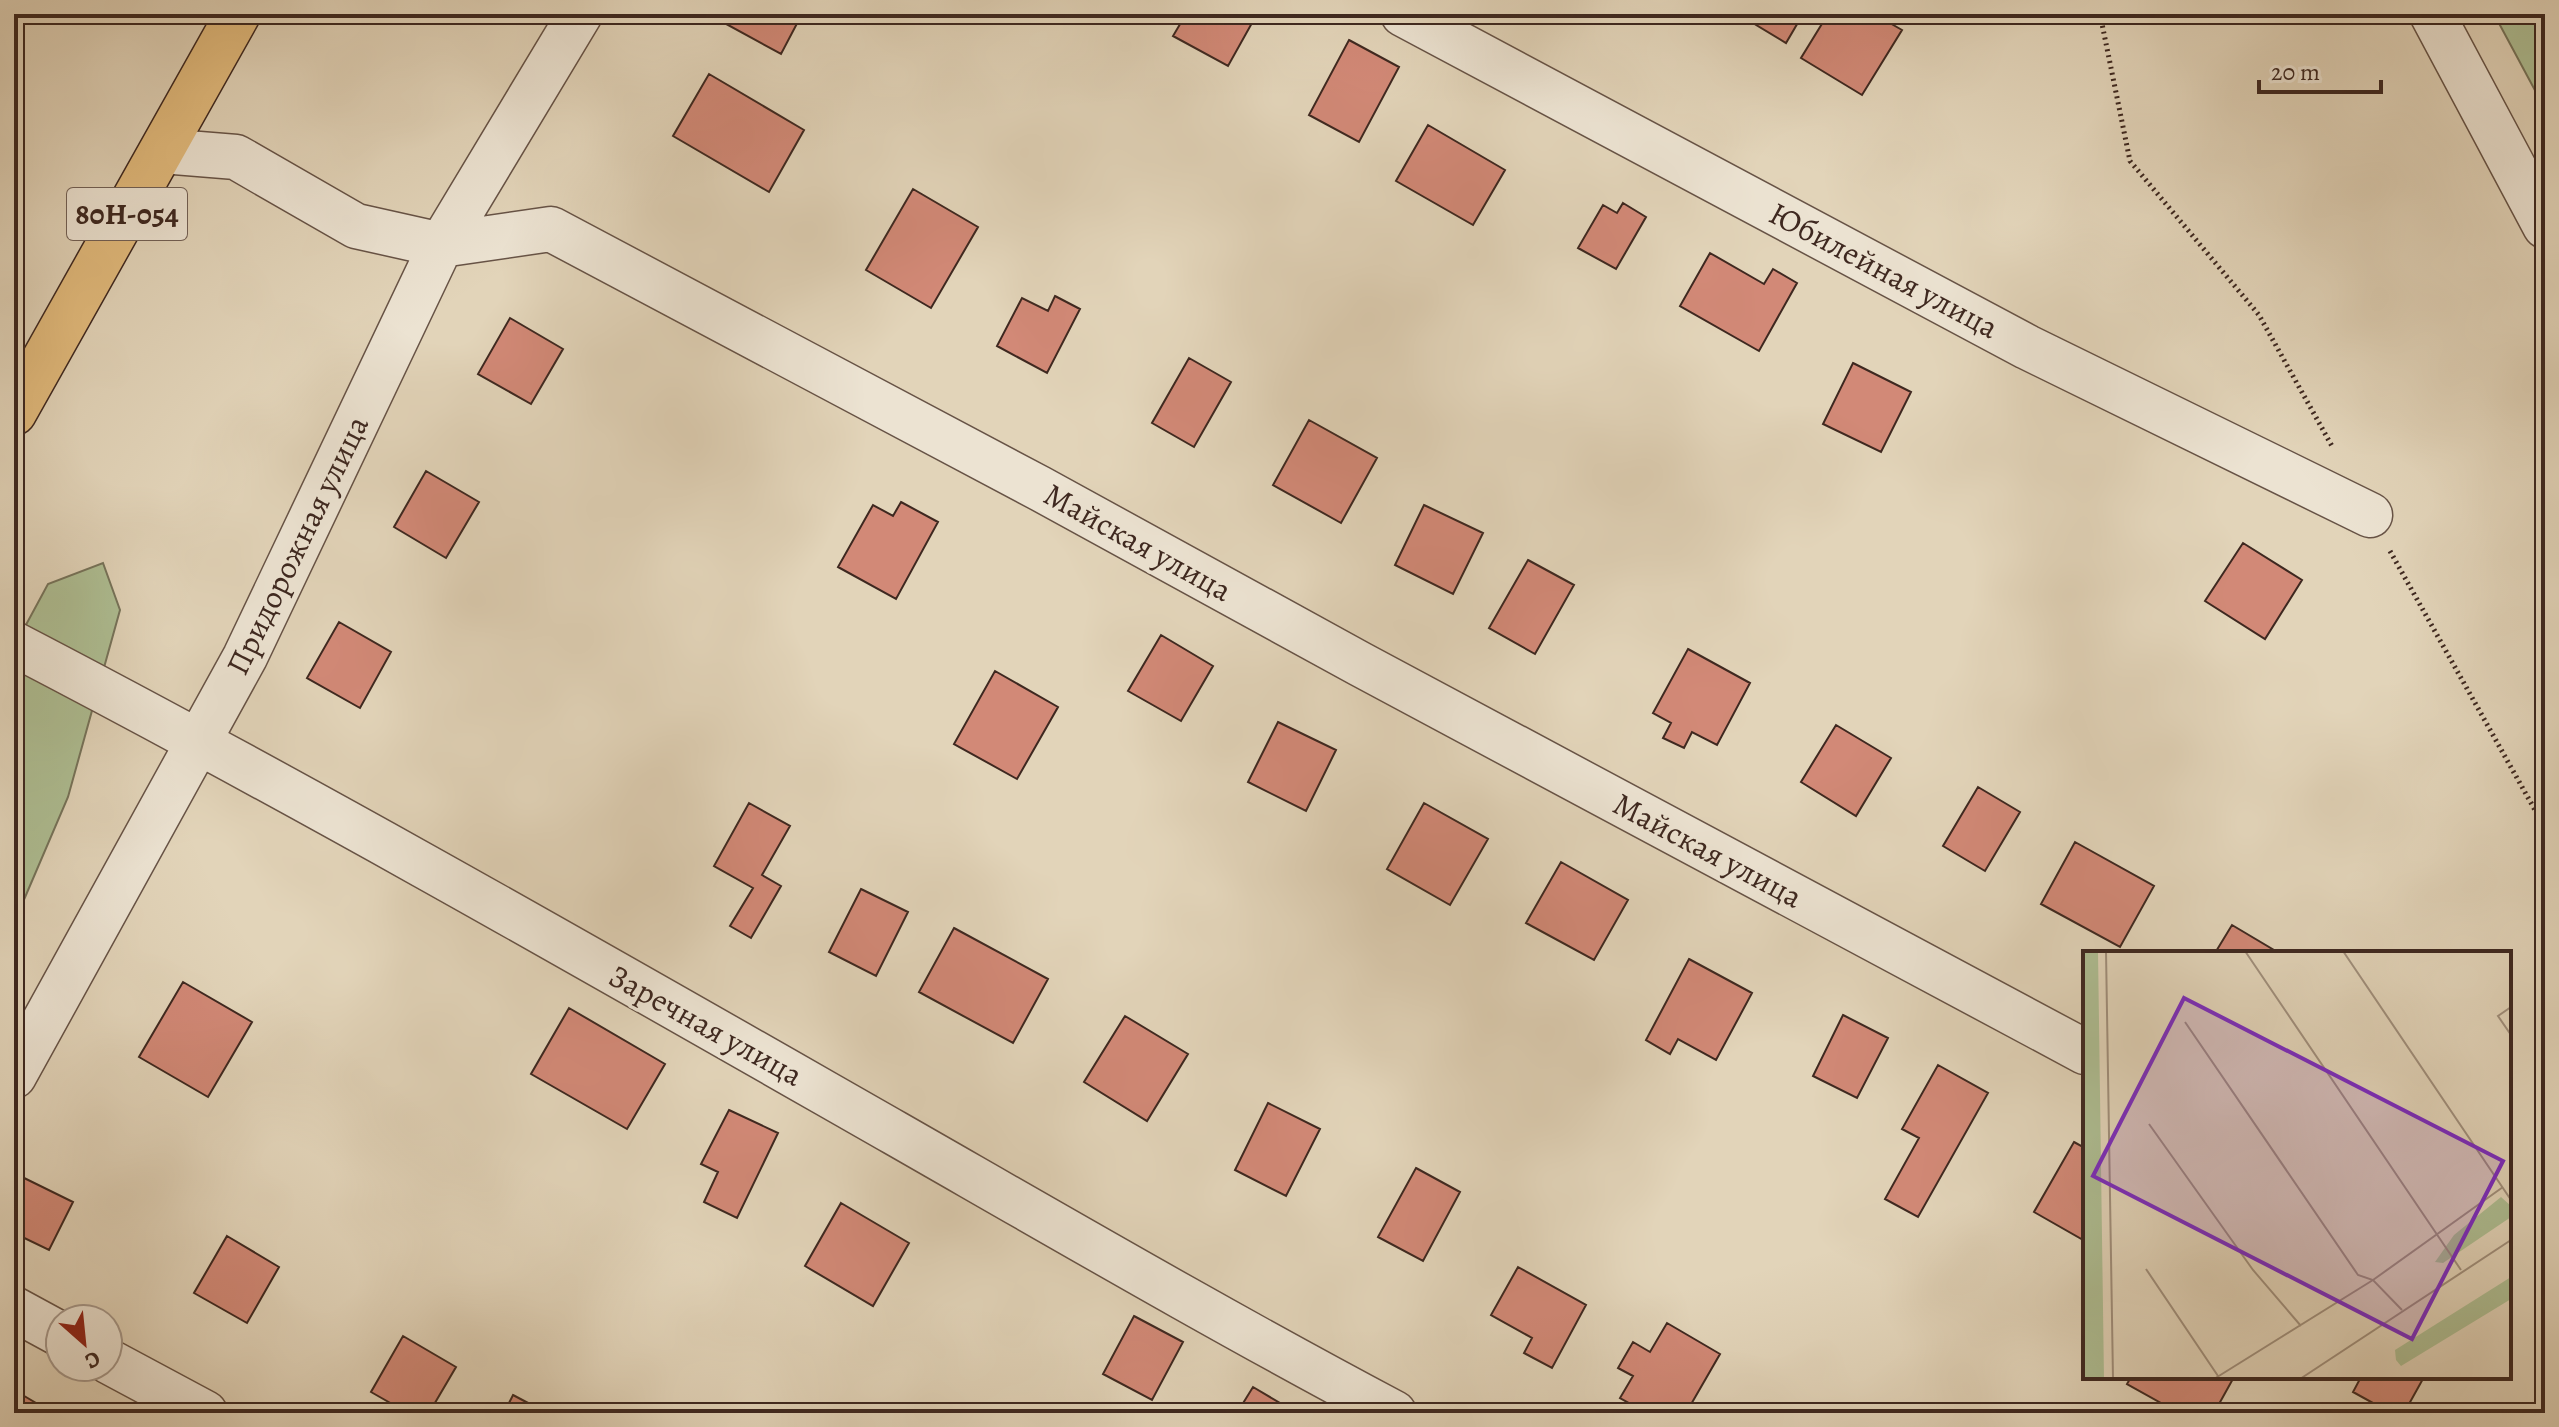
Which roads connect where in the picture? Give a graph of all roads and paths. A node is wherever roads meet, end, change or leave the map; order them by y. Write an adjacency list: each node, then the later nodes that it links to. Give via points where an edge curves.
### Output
1 (238, 14): 6 (main road, 80Н-054)
2 (580, 14): 8 (street, Придорожная улица)
3 (1403, 14): 10 (street, Юбилейная улица, via 2027,347)
4 (2100, 14): 10 (path, via 2130,161 2259,315)
5 (2432, 14): 7 (street)
6 (162, 151): 8 (street, Майская улица, via 236,157 356,226); 9 (main road, 80Н-054)
7 (2545, 226)
8 (441, 245): 12 (street, Придорожная улица, via 245,657); 14 (street, Майская улица, via 551,229)
9 (14, 413)
10 (2370, 515): 13 (path)
11 (14, 644): 12 (street, Заречная улица)
12 (199, 740): 15 (street, Придорожная улица); 20 (street, Заречная улица)
13 (2545, 828)
14 (2083, 1051)
15 (14, 1076)
16 (14, 1309): 17 (street)
17 (44, 1325)
18 (124, 1370): 19 (street)
19 (205, 1413)
20 (1394, 1413)

